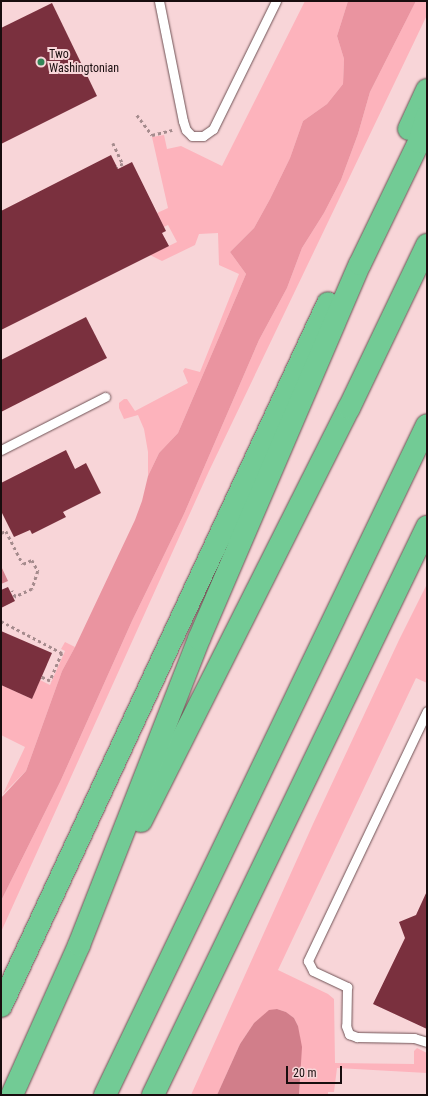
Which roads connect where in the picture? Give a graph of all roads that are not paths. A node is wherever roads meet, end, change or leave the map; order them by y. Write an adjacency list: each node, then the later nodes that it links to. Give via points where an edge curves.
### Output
1 (159, 1): 2 (lane, via 185,127 192,136 203,136 213,129)
2 (276, 1)
3 (427, 90): 12 (highway)
4 (427, 116): 11 (highway, via 419,142 360,264 199,639)
5 (427, 245): 11 (highway, via 345,415)
6 (105, 397): 8 (lane)
7 (427, 425): 15 (highway)
8 (1, 450)
9 (427, 527): 16 (highway)
10 (427, 711): 13 (lane, via 308,961 313,971 347,987 346,1026 349,1034 357,1037 414,1038)
11 (79, 945): 14 (highway)
12 (1, 1006)
13 (427, 1042)
14 (12, 1095)
15 (105, 1095)
16 (153, 1095)

